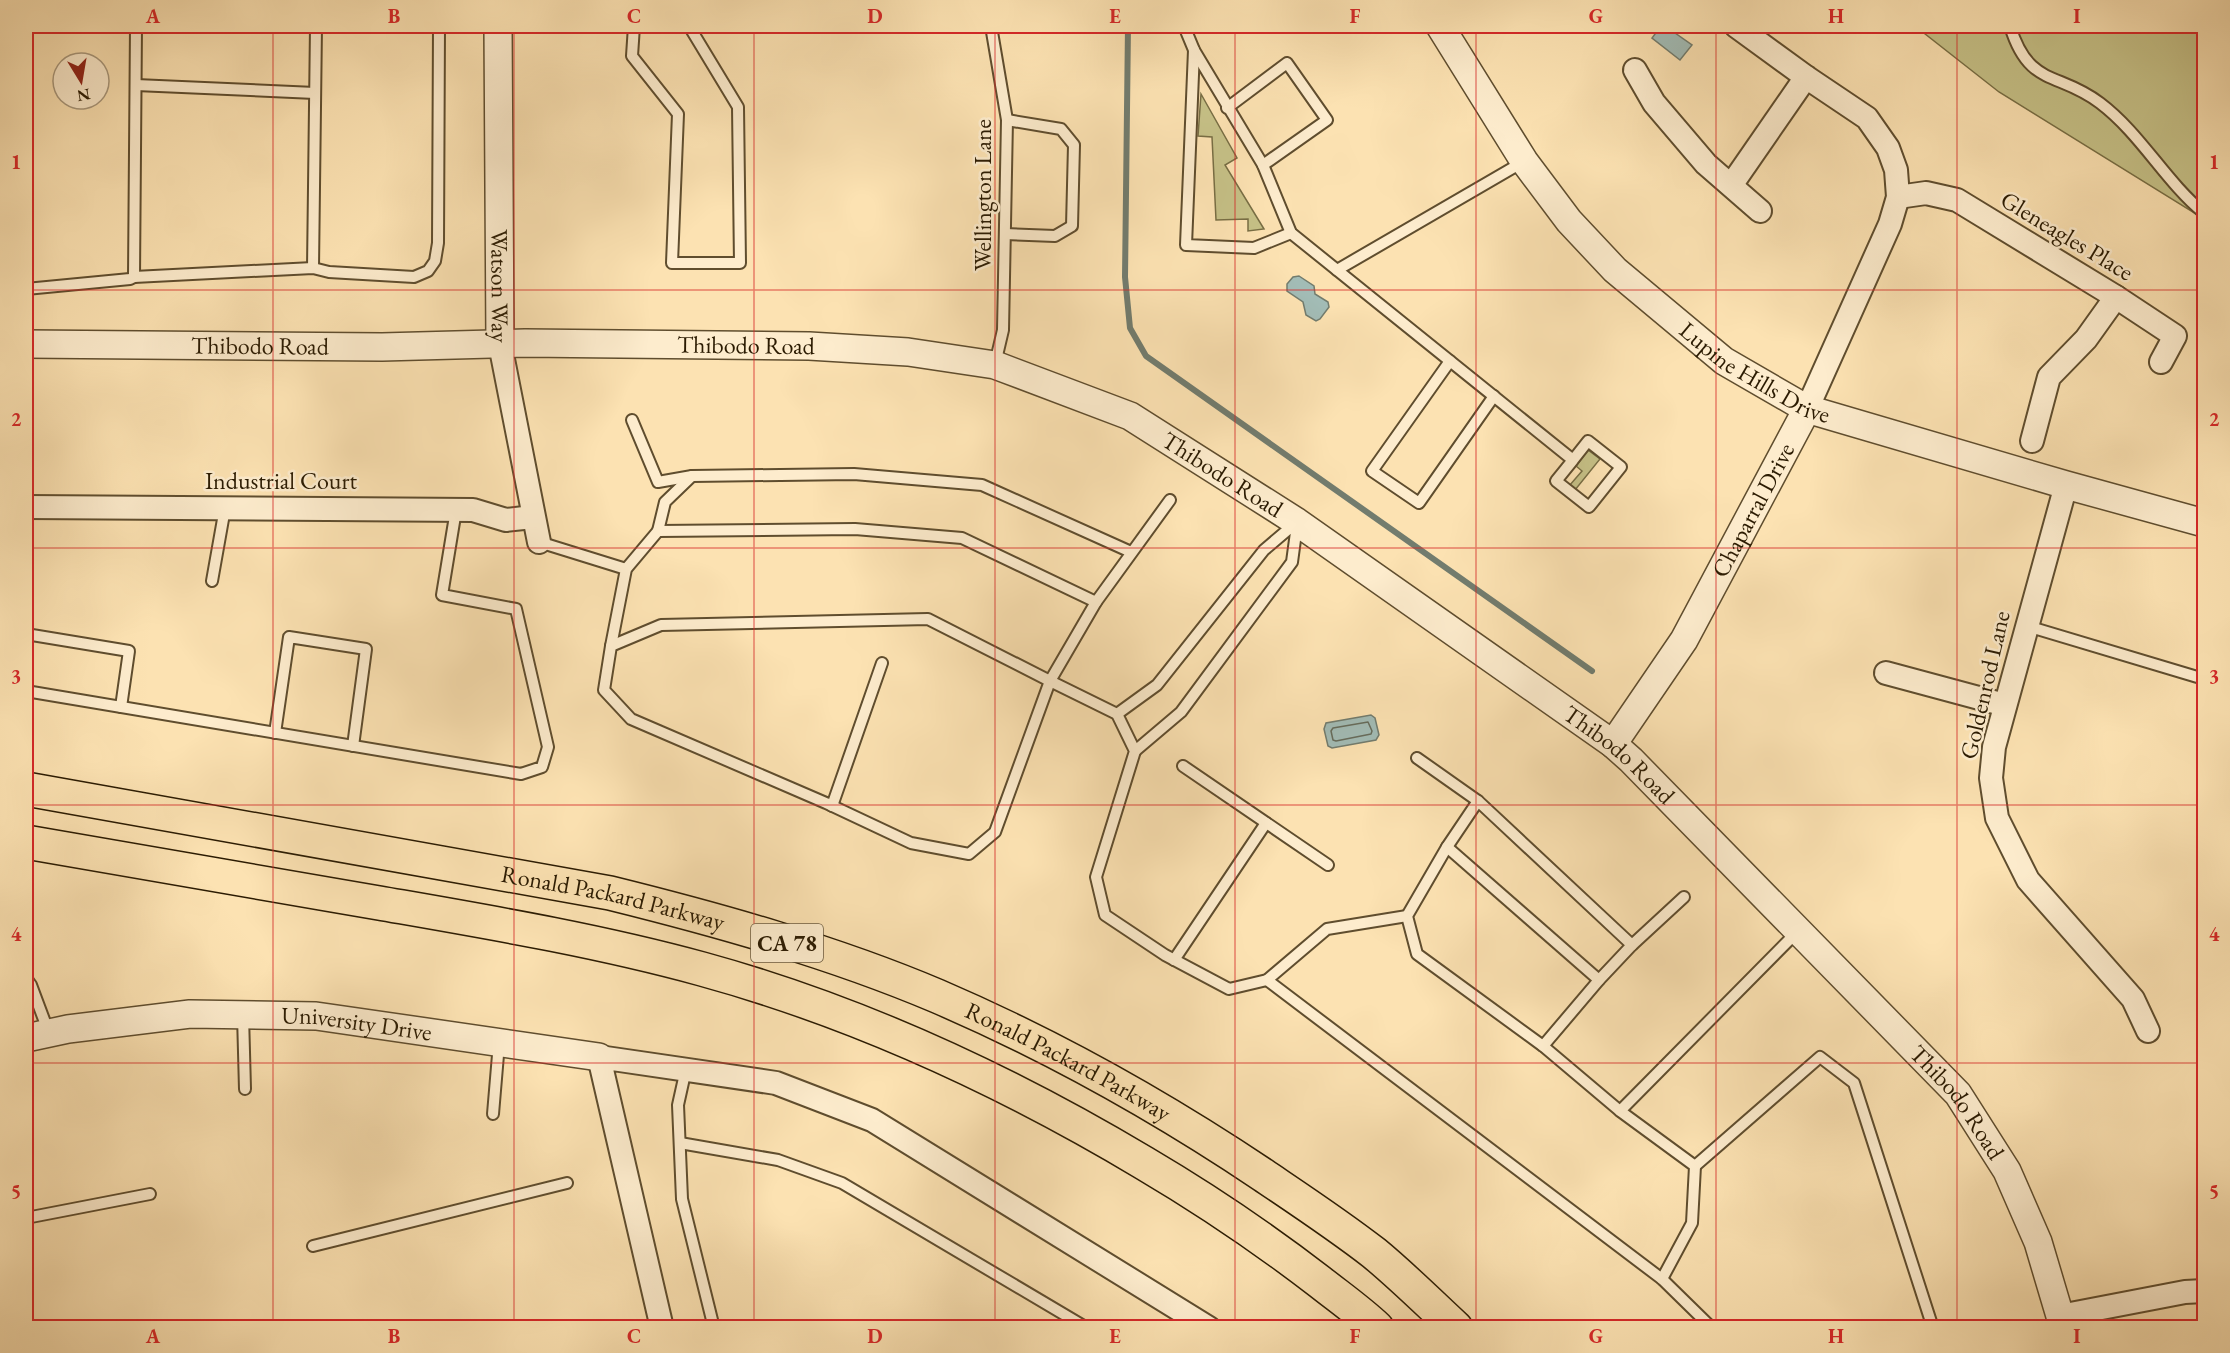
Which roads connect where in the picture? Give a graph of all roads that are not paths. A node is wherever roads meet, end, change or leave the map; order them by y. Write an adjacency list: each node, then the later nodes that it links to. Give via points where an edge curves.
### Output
1 (136, 26): 15 (lane)
2 (316, 26): 16 (lane)
3 (438, 26): 27 (lane, via 435,261 428,271 414,277 329,272)
4 (498, 26): 33 (street, Watson Way)
5 (634, 26): 6 (lane, via 632,56 678,114 672,263 740,263 738,107)
6 (689, 26)
7 (991, 26): 18 (lane, Wellington Lane)
8 (1184, 26): 12 (lane)
9 (1440, 26): 19 (street, Lupine Hills Drive)
10 (1736, 26): 14 (street)
11 (2010, 26): 24 (lane, via 2027,62 2060,84 2084,92 2110,112)
12 (1194, 50): 17 (lane); 25 (lane, via 1186,245 1254,248)
13 (1635, 70): 21 (street, via 1654,103 1707,164)
14 (1806, 77): 21 (street); 22 (street, via 1867,118 1888,148 1896,170)
15 (136, 85): 16 (lane); 29 (lane)
16 (315, 93): 27 (lane)
17 (1227, 108): 20 (lane); 20 (lane, via 1287,63 1327,120)
18 (1007, 120): 26 (lane, Wellington Lane); 26 (lane, via 1061,129 1074,146 1072,226 1055,236)
19 (1524, 161): 28 (lane); 38 (street, Lupine Hills Drive, via 1569,221 1615,270 1724,361)
20 (1263, 165): 25 (lane)
21 (1732, 184): 23 (street)
22 (1898, 197): 31 (street, Gleneagles Place, via 1926,193 1957,200); 38 (street, Chaparral Drive, via 1890,224)
23 (1760, 211)
24 (2205, 213)
25 (1291, 233): 28 (lane)
26 (1005, 234): 36 (lane, Wellington Lane, via 1003,330)
27 (313, 267): 29 (lane)
28 (1337, 270): 34 (lane)
29 (134, 277): 30 (lane)
30 (26, 289)
31 (2116, 297): 35 (street, Gleneagles Place, via 2175,336); 40 (street, via 2086,339 2049,377)
32 (26, 344): 33 (street, Thibodo Road)
33 (500, 344): 36 (street, Thibodo Road, via 809,346 908,352); 48 (street, Watson Way)
34 (1450, 361): 37 (lane); 37 (lane, via 1372,471 1419,503)
35 (2160, 362)
36 (995, 365): 49 (street, Thibodo Road, via 1130,416)
37 (1494, 396): 41 (lane)
38 (1807, 409): 43 (street, Lupine Hills Drive); 69 (street, Chaparral Drive, via 1684,639)
39 (632, 420): 42 (lane, via 658,482)
40 (2032, 441)
41 (1573, 460): 41 (lane, via 1556,481 1589,507 1621,467 1588,441)
42 (692, 476): 51 (lane, via 666,502); 53 (lane, via 854,474 982,485)
43 (2066, 485): 50 (street, Lupine Hills Drive); 57 (street, Goldenrod Lane)
44 (1170, 500): 53 (lane)
45 (26, 507): 46 (street, Industrial Court)
46 (225, 508): 47 (street, Industrial Court); 55 (lane)
47 (456, 510): 48 (street, Industrial Court, via 473,510 506,520); 70 (lane, via 442,595 516,609 548,747 542,767 521,774)
48 (534, 517): 52 (street, Watson Way)
49 (1298, 522): 67 (lane, via 1264,550 1157,685); 69 (street, Thibodo Road); 71 (lane, via 1292,562 1181,712)
50 (2205, 522)
51 (658, 531): 54 (lane); 56 (lane, via 855,529 962,538)
52 (539, 542): 54 (lane)
53 (1131, 552): 56 (lane)
54 (626, 569): 59 (lane)
55 (212, 581)
56 (1096, 602): 63 (lane)
57 (2026, 626): 62 (lane); 65 (street, Goldenrod Lane)
58 (26, 634): 66 (lane, via 129,651)
59 (611, 646): 63 (lane, via 661,625 928,619); 76 (lane, via 604,690 632,719)
60 (882, 663): 76 (lane)
61 (1886, 673): 65 (street)
62 (2205, 679)
63 (1050, 681): 67 (lane); 76 (lane, via 995,832 969,854 911,843)
64 (26, 691): 66 (lane)
65 (2005, 705): 90 (street, Goldenrod Lane, via 1991,778 1997,818 2028,880 2133,999)
66 (121, 707): 68 (lane)
67 (1117, 714): 71 (lane)
68 (275, 733): 70 (lane); 70 (lane, via 289,637 366,649)
69 (1613, 744): 83 (street, Thibodo Road)
70 (353, 746)
71 (1135, 751): 85 (lane, via 1096,877 1105,915)
72 (1417, 758): 75 (lane)
73 (1183, 766): 77 (lane)
74 (26, 789): 113 (highway, Ronald Packard Parkway / CA 78, via 610,893 819,952 936,995 1052,1049 1200,1132 1374,1253)
75 (1478, 801): 79 (lane); 84 (lane)
76 (832, 806)
77 (1266, 823): 80 (lane); 85 (lane)
78 (26, 842): 112 (highway, Ronald Packard Parkway / CA 78, via 619,948 706,970 814,1005 980,1072 1089,1130 1267,1241)
79 (1447, 847): 82 (lane); 88 (lane)
80 (1328, 865)
81 (1684, 897): 84 (lane)
82 (1407, 916): 87 (lane, via 1327,928); 93 (lane, via 1417,954)
83 (1798, 931): 97 (lane); 107 (street, Thibodo Road, via 1958,1094 2007,1171 2038,1242)
84 (1632, 945): 88 (lane)
85 (1174, 960): 87 (lane, via 1229,989)
86 (26, 978): 91 (lane, via 31,986)
87 (1267, 980): 105 (lane)
88 (1599, 980): 93 (lane)
89 (243, 1015): 91 (street, University Drive, via 190,1014); 92 (street, University Drive, via 316,1016); 96 (lane)
90 (2148, 1031)
91 (38, 1036)
92 (499, 1042): 94 (street, University Drive); 98 (lane)
93 (1543, 1046): 97 (lane)
94 (599, 1057): 95 (street, University Drive); 108 (street)
95 (687, 1070): 99 (lane, via 678,1105); 111 (street, University Drive, via 776,1083 872,1120)
96 (245, 1089)
97 (1620, 1111): 100 (lane)
98 (493, 1114)
99 (680, 1143): 109 (lane, via 682,1199); 110 (lane, via 778,1160 842,1183)
100 (1695, 1166): 105 (lane, via 1692,1223); 115 (lane, via 1820,1057 1854,1083)
101 (567, 1183): 104 (lane)
102 (150, 1194): 103 (lane)
103 (26, 1218)
104 (313, 1246)
105 (1662, 1280): 114 (lane)
106 (2205, 1291): 107 (street, via 2185,1292)
107 (2060, 1322)
108 (662, 1328)
109 (714, 1328)
110 (1087, 1328)
111 (1209, 1328)
112 (1377, 1328)
113 (1456, 1328)
114 (1712, 1328)
115 (1933, 1328)

